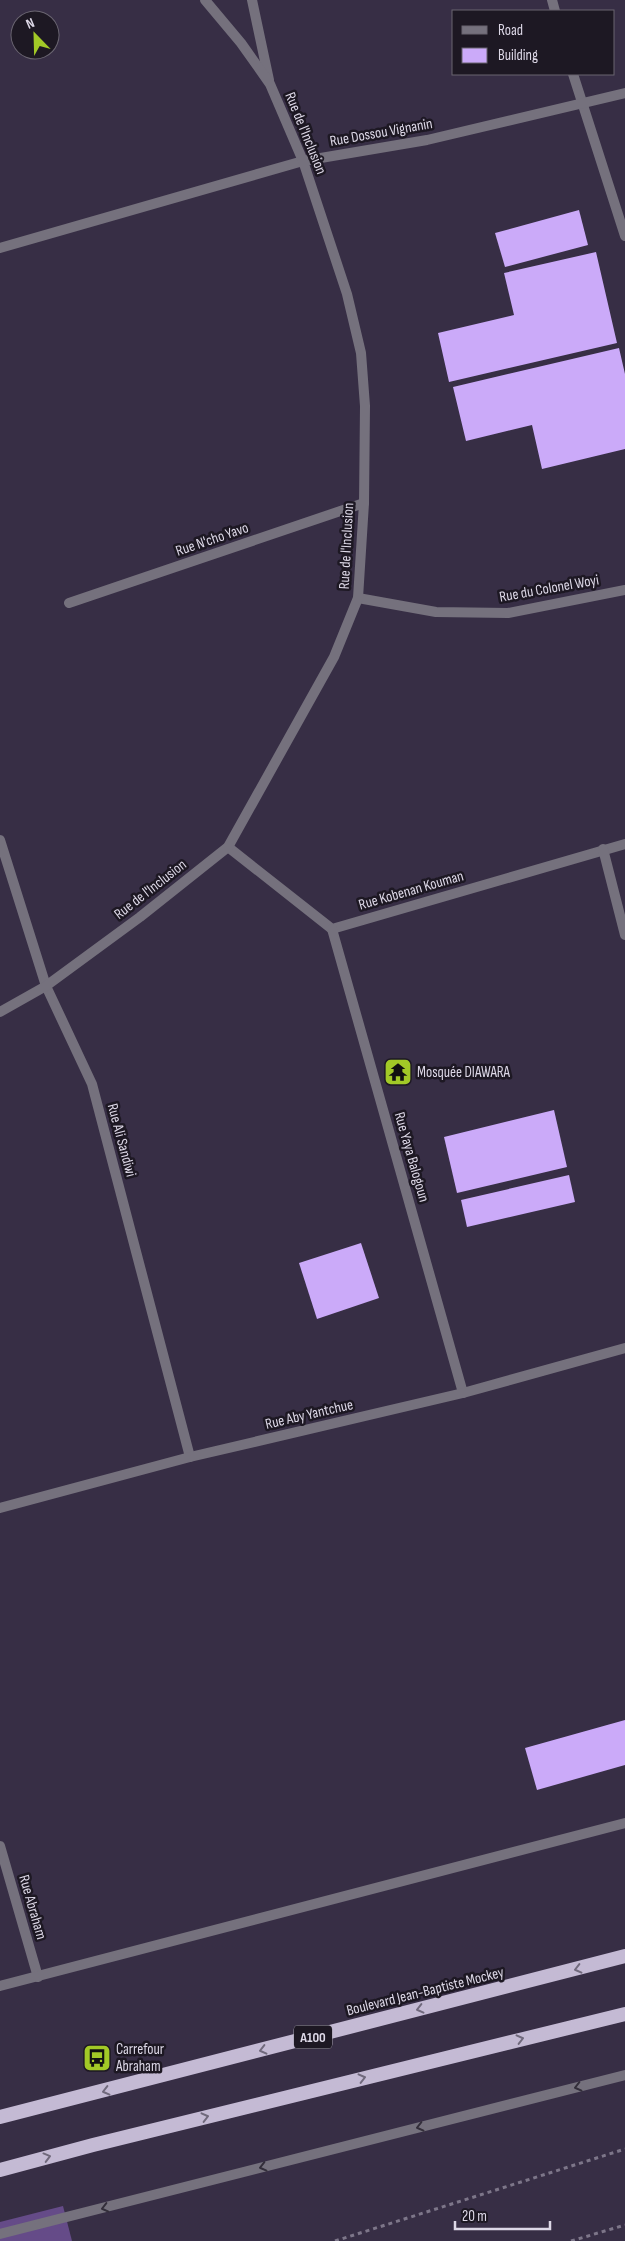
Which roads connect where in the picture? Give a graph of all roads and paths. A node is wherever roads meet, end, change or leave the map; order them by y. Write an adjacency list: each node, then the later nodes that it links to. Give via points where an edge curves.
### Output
1 (205, 0): 4 (street, Rue de l'Inclusion)
2 (252, 0): 4 (street)
3 (573, 75): 6 (street)
4 (270, 84): 7 (street, Rue de l'Inclusion)
5 (625, 93): 6 (street, Rue Dossou Vignanin)
6 (582, 103): 7 (street, Rue Dossou Vignanin, via 427,140); 8 (street)
7 (303, 161): 9 (street, Rue Dossou Vignanin); 10 (street, Rue de l'Inclusion, via 348,294 362,353)
8 (625, 236)
9 (0, 248)
10 (364, 503): 12 (street, Rue de l'Inclusion); 13 (street, Rue N'cho Yavo)
11 (625, 590): 12 (street, Rue du Colonel Woyi, via 508,613 436,612)
12 (358, 598): 16 (street, Rue de l'Inclusion, via 334,657)
13 (69, 603)
14 (0, 840): 20 (street, Rue Ali Sandiwi)
15 (625, 844): 17 (street, Rue Kobenan Kouman)
16 (228, 846): 18 (street); 20 (street, Rue de l'Inclusion, via 140,917)
17 (603, 849): 18 (street, Rue Kobenan Kouman); 19 (street)
18 (332, 929): 23 (street, Rue Yaya Balogoun)
19 (625, 935)
20 (46, 986): 21 (street, Rue de l'Inclusion); 24 (street, Rue Ali Sandiwi, via 92,1084)
21 (0, 1012)
22 (625, 1348): 23 (street, Rue Aby Yantchue)
23 (463, 1393): 24 (street, Rue Aby Yantchue)
24 (190, 1457): 25 (street, Rue Aby Yantchue)
25 (0, 1508)
26 (625, 1823): 29 (street)
27 (0, 1846): 29 (street, Rue Abraham)
28 (625, 1956): 33 (highway, Boulevard Jean-Baptiste Mockey / A100, one-way to 33)
29 (38, 1977): 30 (street)
30 (0, 1986)
31 (625, 2014): 35 (highway, one-way to 31, via 93,2144)
32 (625, 2075): 37 (street, one-way to 37)
33 (0, 2117)
34 (625, 2149): 38 (path)
35 (0, 2170)
36 (625, 2225): 39 (path)
37 (0, 2234)
38 (335, 2241)
39 (570, 2241)

